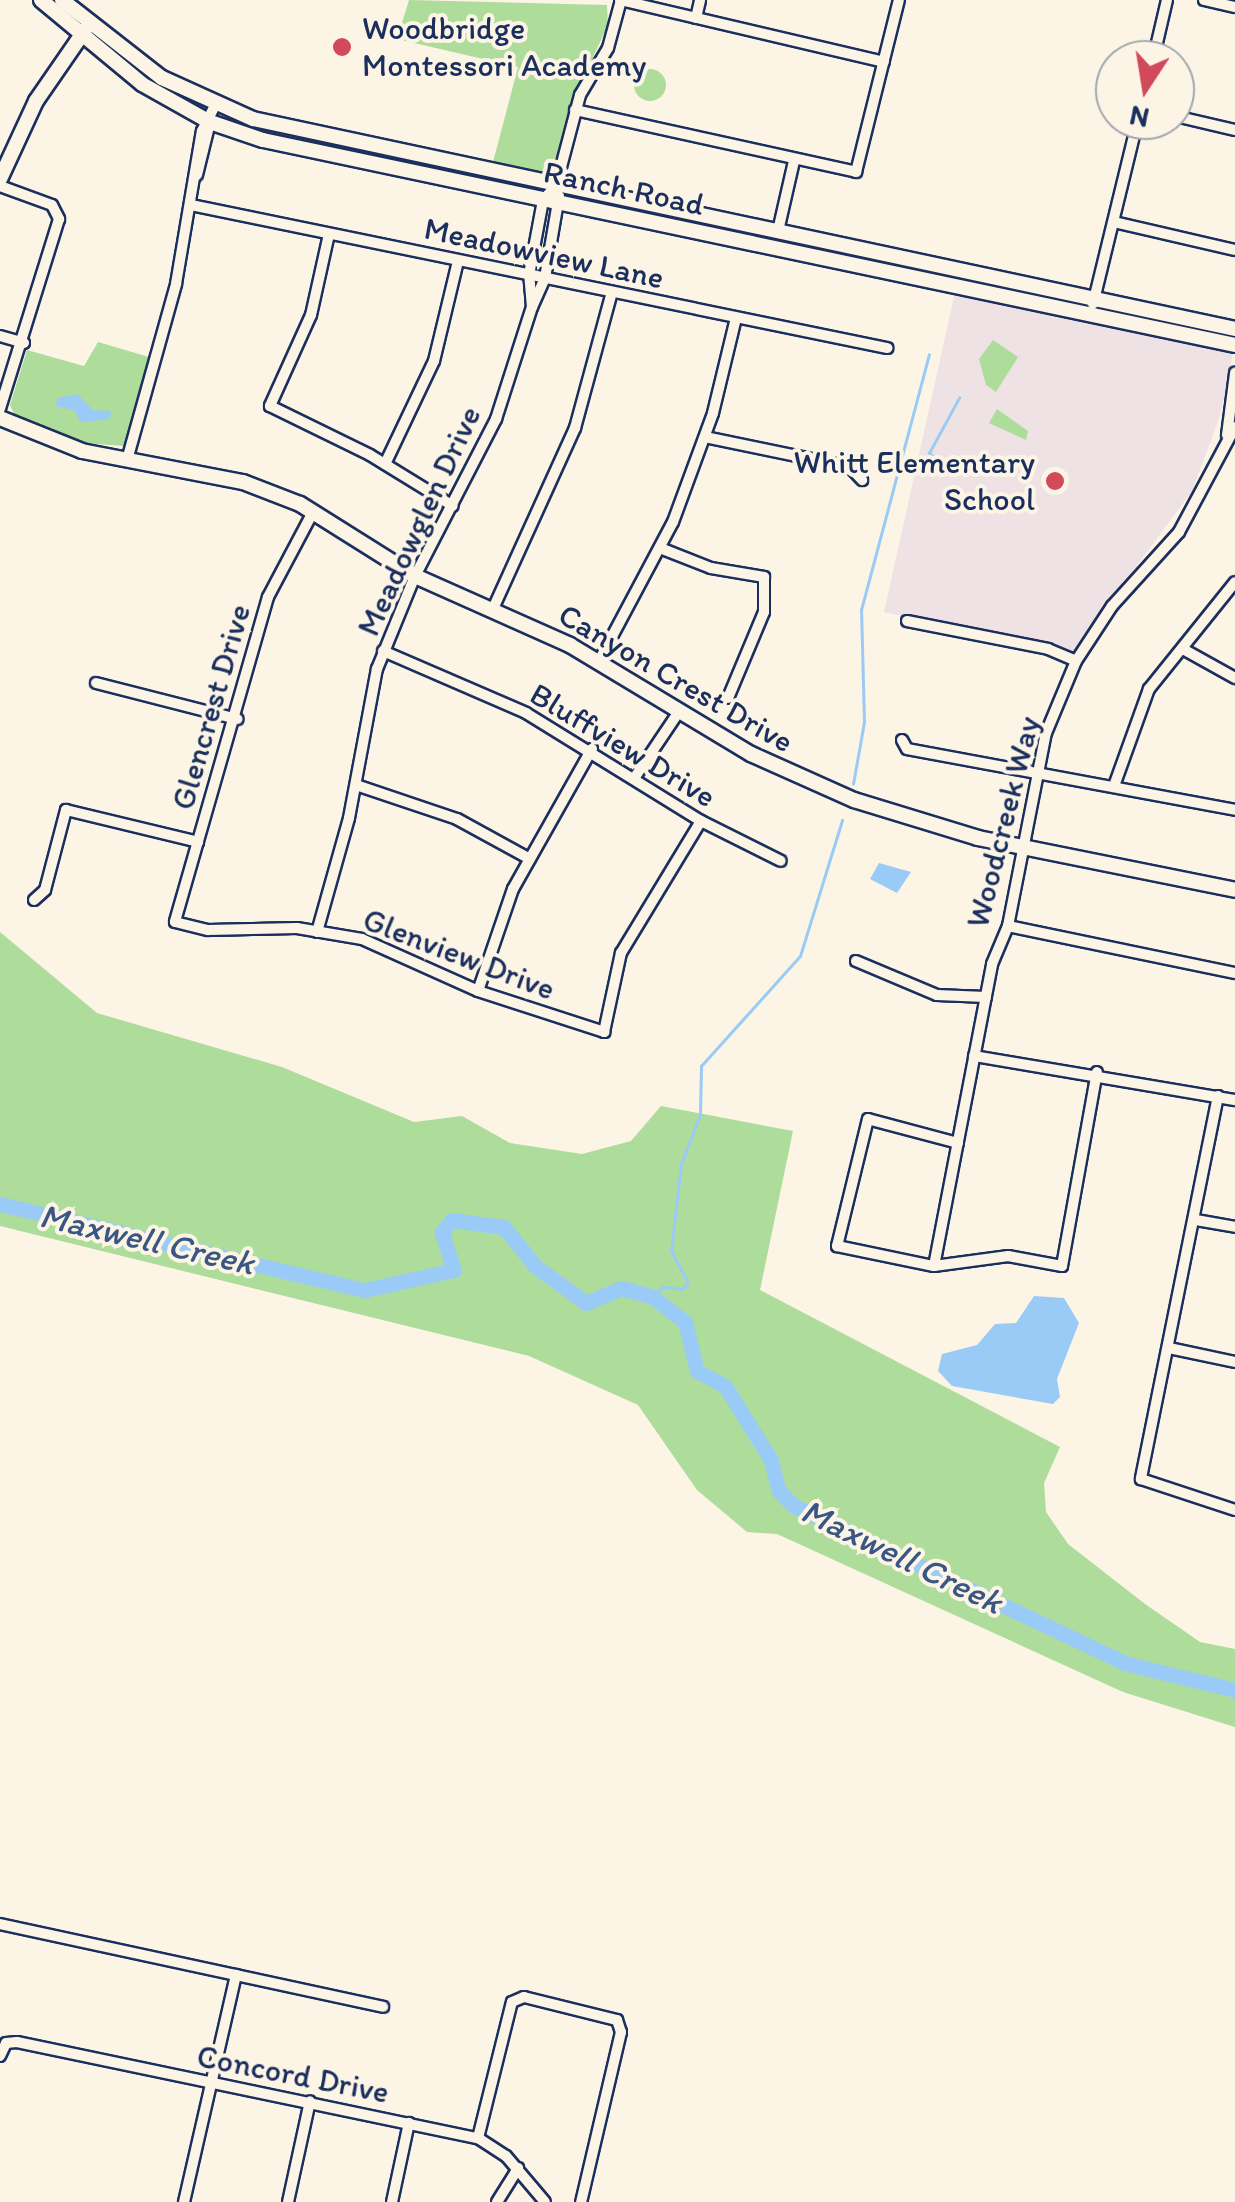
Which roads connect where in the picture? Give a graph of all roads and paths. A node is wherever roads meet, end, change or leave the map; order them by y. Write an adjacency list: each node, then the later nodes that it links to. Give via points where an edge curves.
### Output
1 (41, 0): 10 (main road, Ranch Road)
2 (62, 0): 10 (main road, Ranch Road)
3 (620, 0): 9 (street); 14 (street, via 608,48)
4 (700, 0): 9 (street)
5 (900, 0): 12 (street)
6 (1167, 0): 11 (street)
7 (1204, 0): 8 (street)
8 (1235, 7)
9 (696, 18): 12 (street)
10 (84, 32): 13 (main road, Ranch Road); 16 (main road, Ranch Road, via 142,84); 20 (main road, via 36,101)
11 (1157, 40)
12 (884, 62): 19 (street, via 856,172)
13 (215, 106): 16 (street); 21 (main road, Ranch Road, via 298,132)
14 (575, 110): 19 (street); 21 (street)
15 (1195, 121): 17 (street)
16 (210, 122): 22 (main road, Ranch Road, via 273,143); 24 (street)
17 (1235, 130)
18 (1133, 140): 25 (street)
19 (794, 161): 26 (street)
20 (0, 182): 38 (street, via 52,205 59,219)
21 (556, 186): 22 (street); 23 (street, Meadowglen Drive); 26 (main road, Ranch Road)
22 (543, 200): 23 (main road, Ranch Road); 30 (street, Meadowglen Drive)
23 (561, 203): 31 (street, Meadowglen Drive); 34 (main road, Ranch Road)
24 (191, 205): 27 (street, Meadowview Lane); 46 (street)
25 (1114, 222): 28 (street); 34 (street)
26 (778, 231): 34 (main road, Ranch Road)
27 (329, 234): 29 (street, Meadowview Lane); 47 (street, via 310,315 270,406)
28 (1235, 250)
29 (458, 260): 30 (street, Meadowview Lane); 47 (street, via 434,361)
30 (530, 275): 31 (street, Meadowview Lane); 33 (street, Meadowglen Drive)
31 (545, 278): 32 (street, Meadowview Lane); 33 (street, Meadowglen Drive)
32 (612, 292): 35 (street, Meadowview Lane); 54 (street, via 575,428)
33 (532, 307): 49 (street, Meadowglen Drive, via 514,374)
34 (1093, 307): 36 (main road, Ranch Road); 39 (main road, Ranch Road)
35 (736, 318): 40 (street, Meadowview Lane); 45 (street)
36 (1235, 329)
37 (0, 336): 38 (street)
38 (24, 343): 42 (street)
39 (1235, 345)
40 (887, 348)
41 (1235, 373): 44 (street, Woodcreek Way)
42 (0, 410)
43 (0, 418): 46 (main road, Canyon Crest Drive, via 68,446)
44 (1231, 431): 58 (street, Woodcreek Way, via 1179,532 1112,606)
45 (705, 437): 48 (street, via 850,467); 51 (street)
46 (127, 460): 50 (main road, Canyon Crest Drive, via 243,482)
47 (384, 464): 49 (street)
48 (862, 480)
49 (453, 506): 52 (street, Meadowglen Drive)
50 (313, 512): 52 (main road, Canyon Crest Drive); 64 (street, Glencrest Drive, via 268,597)
51 (660, 548): 59 (street); 62 (street, via 711,568 764,577 764,612)
52 (415, 576): 54 (main road, Canyon Crest Drive); 57 (street, Meadowglen Drive)
53 (1235, 582): 56 (street)
54 (492, 611): 59 (main road, Canyon Crest Drive)
55 (907, 621): 58 (street, via 1048,648)
56 (1182, 649): 60 (street); 70 (street, via 1149,690)
57 (383, 651): 66 (street, Bluffview Drive); 69 (street, Meadowglen Drive)
58 (1076, 660): 67 (street, Woodcreek Way, via 1046,733)
59 (599, 661): 63 (main road, Canyon Crest Drive)
60 (1235, 678)
61 (96, 683): 64 (street)
62 (728, 698)
63 (680, 710): 68 (street); 74 (main road, Canyon Crest Drive, via 802,780 910,820)
64 (238, 719): 73 (street, Glencrest Drive)
65 (902, 740): 67 (street, via 907,749)
66 (592, 748): 68 (street, Bluffview Drive); 75 (street)
67 (1039, 772): 70 (street); 74 (street, Woodcreek Way)
68 (635, 777): 72 (street, Bluffview Drive)
69 (356, 784): 75 (street, via 456,818); 81 (street, Meadowglen Drive)
70 (1114, 786): 71 (street)
71 (1235, 810)
72 (701, 820): 76 (street, Bluffview Drive); 84 (street, Glenview Drive, via 621,952 604,1032)
73 (198, 842): 78 (street, via 66,810 45,890); 79 (street, Glencrest Drive)
74 (1024, 848): 77 (main road, Canyon Crest Drive); 80 (street, Woodcreek Way)
75 (530, 858): 84 (street, via 500,917)
76 (781, 862)
77 (1235, 890)
78 (34, 900)
79 (175, 922): 81 (street, Glenview Drive, via 208,930)
80 (1008, 926): 83 (street); 85 (street, Woodcreek Way)
81 (317, 932): 84 (street, Glenview Drive, via 362,939)
82 (856, 961): 85 (street, via 937,994)
83 (1235, 973)
84 (478, 991)
85 (986, 997): 86 (street, Woodcreek Way)
86 (974, 1056): 87 (street); 90 (street, Woodcreek Way)
87 (1097, 1072): 88 (street); 93 (street, via 1062,1266 1008,1256)
88 (1218, 1096): 89 (street); 91 (street)
89 (1235, 1100)
90 (958, 1143): 93 (street, Woodcreek Way); 93 (street, via 868,1120 837,1246)
91 (1196, 1220): 92 (street); 94 (street)
92 (1235, 1228)
93 (934, 1266)
94 (1168, 1348): 95 (street); 96 (street, via 1141,1479)
95 (1235, 1362)
96 (1235, 1510)
97 (0, 1924): 98 (street)
98 (236, 1975): 99 (street); 101 (street)
99 (383, 2008)
100 (0, 2056): 101 (street, Concord Drive, via 6,2043)
101 (211, 2084): 102 (street, Concord Drive); 106 (street)
102 (310, 2101): 103 (street, Concord Drive); 107 (street)
103 (409, 2123): 104 (street, Concord Drive); 108 (street)
104 (478, 2138): 105 (street, Concord Drive); 111 (street, via 515,1999 620,2023)
105 (518, 2168): 109 (street); 110 (street, Concord Drive)
106 (184, 2202)
107 (288, 2202)
108 (392, 2202)
109 (497, 2202)
110 (545, 2202)
111 (580, 2202)

